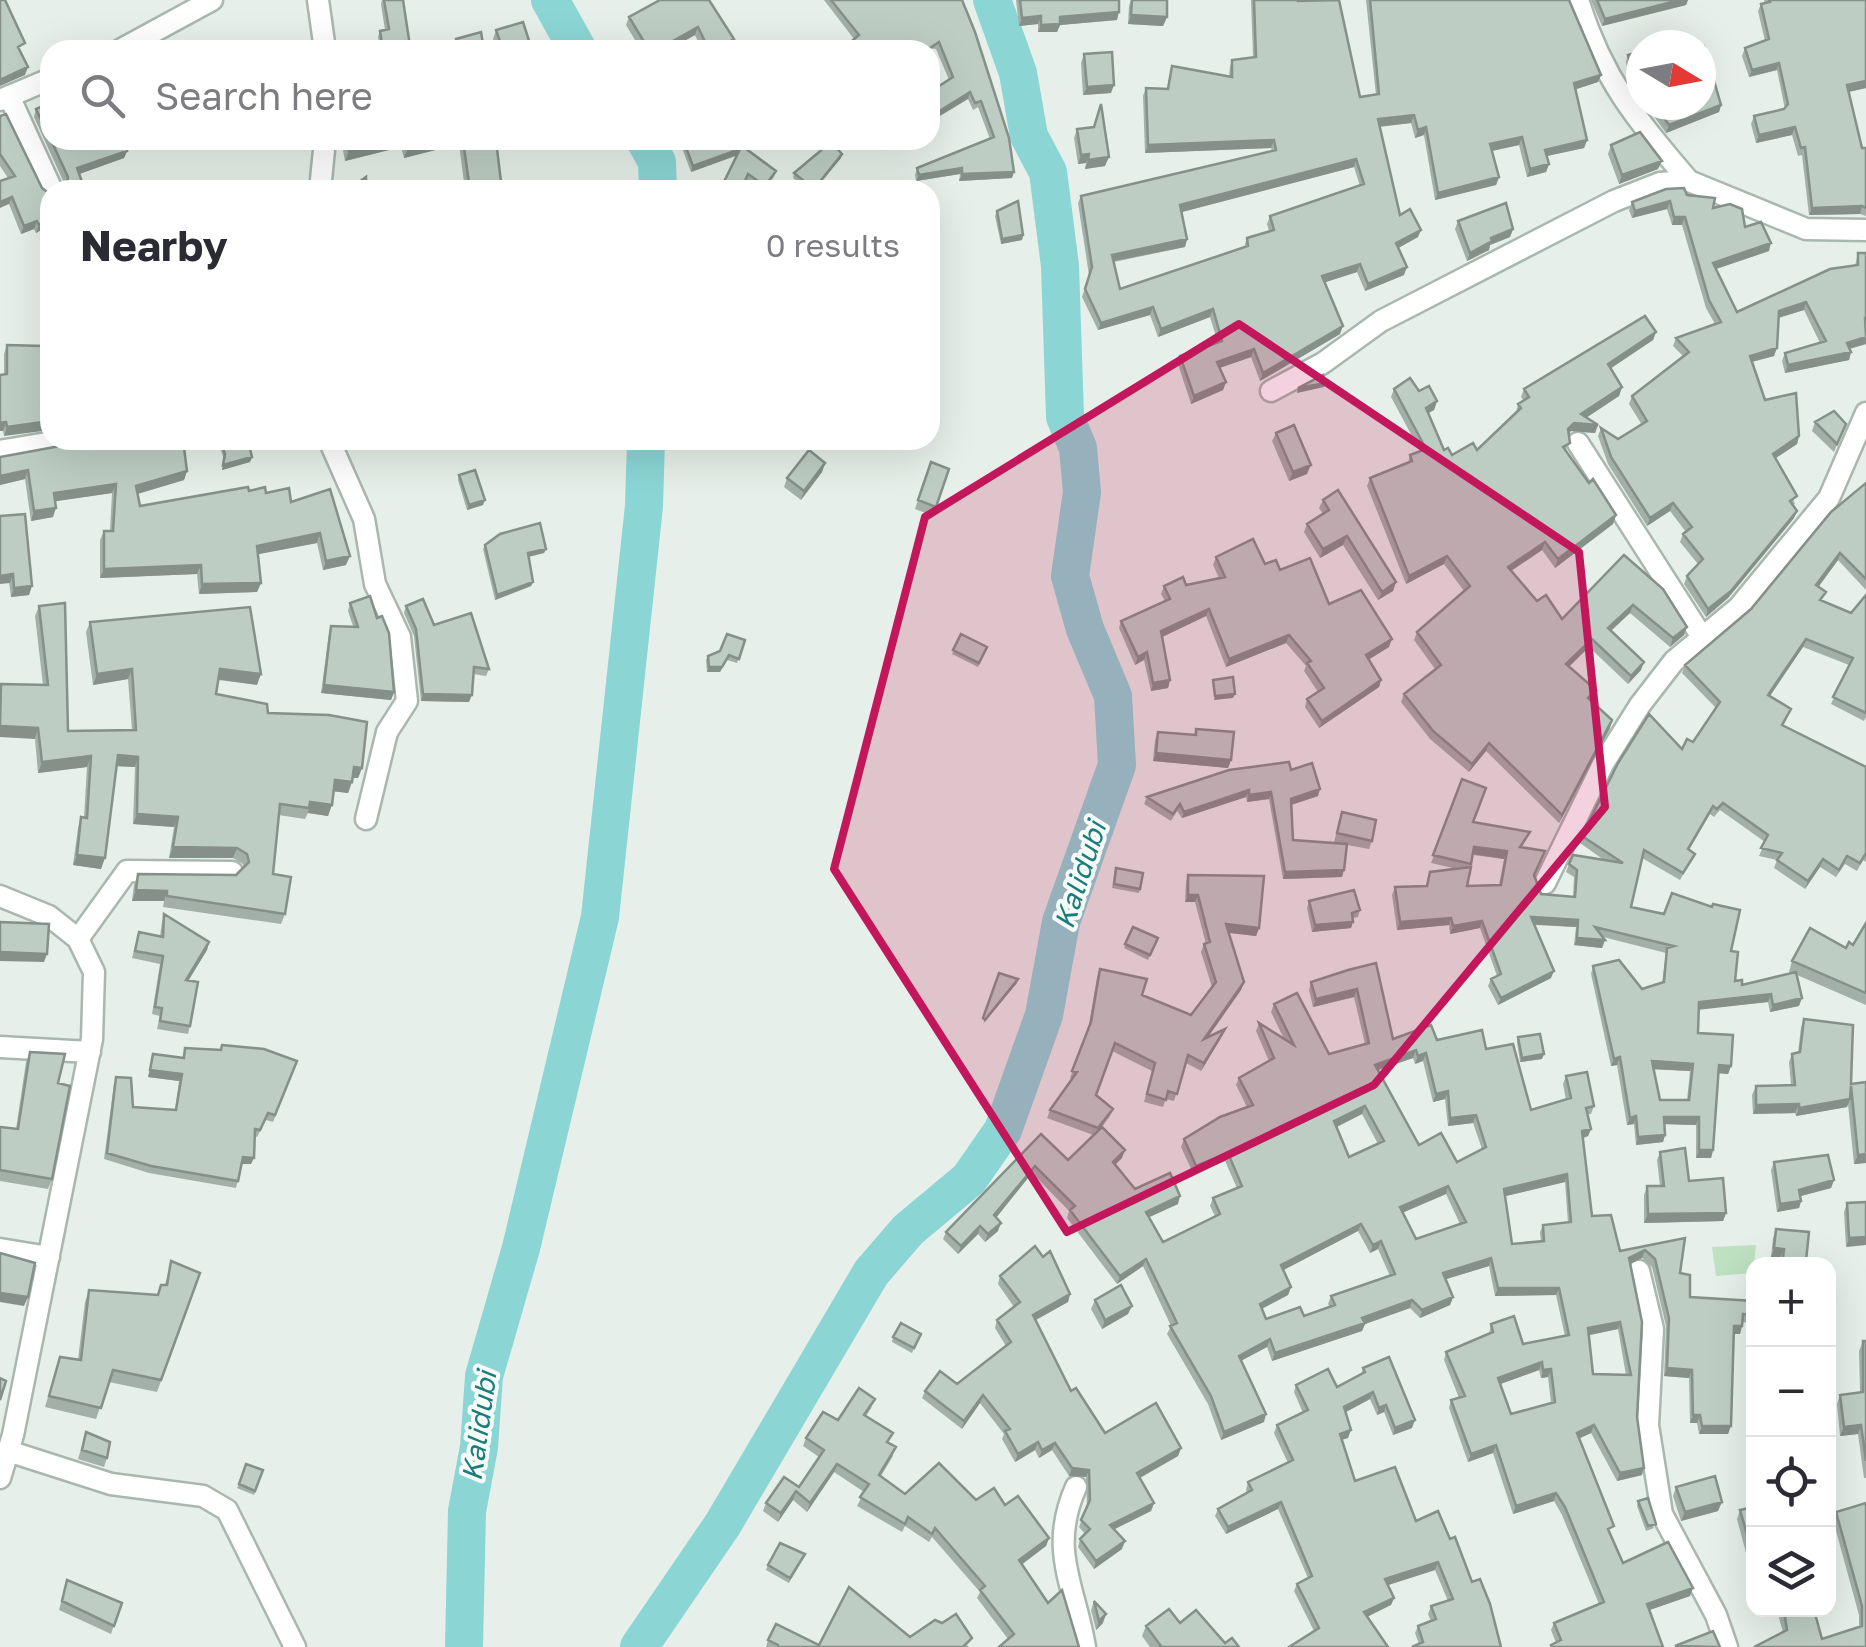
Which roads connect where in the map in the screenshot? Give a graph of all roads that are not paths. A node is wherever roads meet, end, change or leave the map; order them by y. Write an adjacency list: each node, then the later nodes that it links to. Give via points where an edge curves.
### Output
1 (212, 0): 4 (street)
2 (318, 0): 5 (street)
3 (1578, 0): 11 (street, via 1625,106)
4 (138, 40)
5 (324, 40)
6 (40, 83): 7 (street)
7 (4, 98): 9 (street)
8 (324, 150): 10 (street)
9 (47, 180)
10 (321, 180)
11 (1690, 181): 12 (street, via 1806,229); 13 (street, via 1660,183 1614,201 1380,321)
12 (1866, 230)
13 (1271, 391)
14 (1866, 412): 19 (street, via 1830,498 1738,608)
15 (1578, 442): 19 (street)
16 (40, 444): 18 (street)
17 (333, 450): 20 (street, via 364,519 375,584 400,637 407,702 387,732)
18 (0, 451)
19 (1702, 637): 22 (street, via 1640,705 1603,764)
20 (366, 819)
21 (232, 872): 24 (street, via 127,871)
22 (1545, 884)
23 (0, 896): 24 (street, via 49,916)
24 (78, 939): 26 (street, via 94,972)
25 (0, 1047): 26 (street)
26 (90, 1052): 28 (street)
27 (0, 1249): 28 (street)
28 (49, 1258): 30 (street)
29 (1639, 1271): 35 (street, via 1653,1329 1648,1425 1662,1514)
30 (7, 1438): 31 (street); 33 (street, via 111,1484 203,1496 226,1510)
31 (0, 1478)
32 (1076, 1487): 34 (street, via 1062,1535 1067,1587)
33 (295, 1647)
34 (1085, 1647)
35 (1727, 1647)

